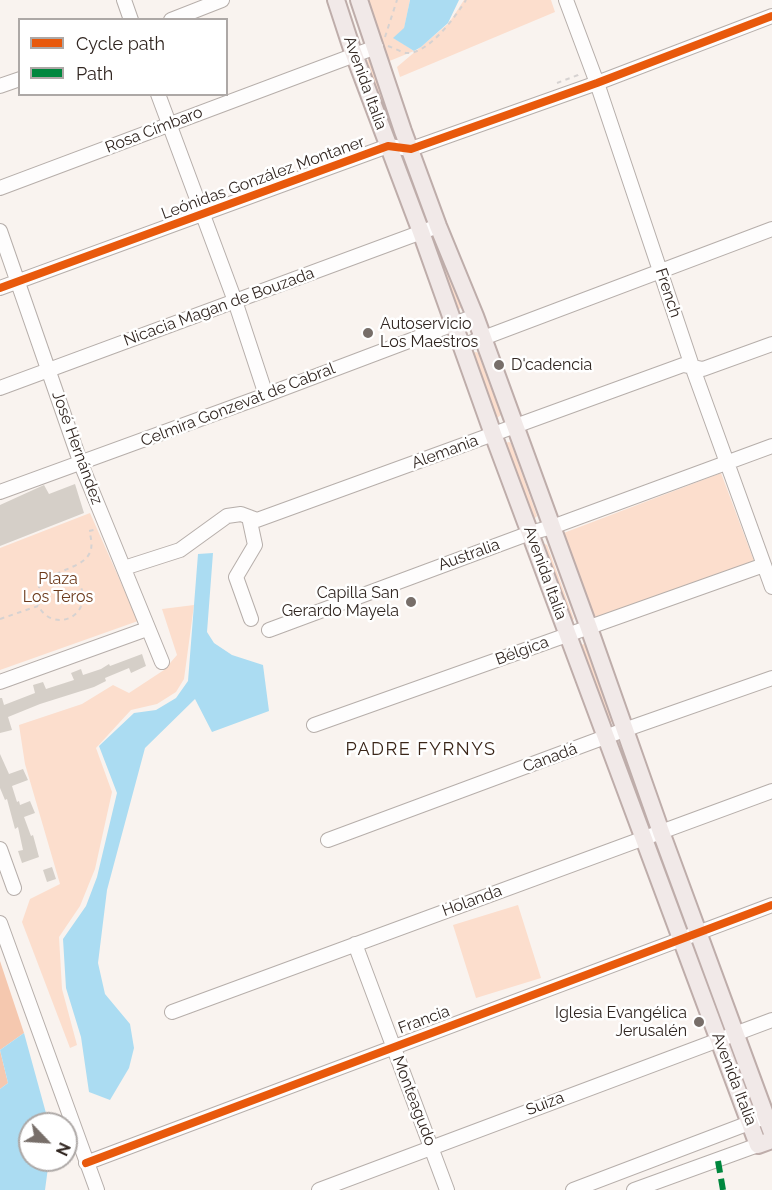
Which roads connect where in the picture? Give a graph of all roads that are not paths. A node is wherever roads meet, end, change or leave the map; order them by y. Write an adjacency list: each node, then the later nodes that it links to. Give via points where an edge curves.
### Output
1 (123, 0): 7 (street)
2 (222, 0): 8 (street)
3 (336, 0): 10 (main road, Avenida Italia)
4 (359, 0): 9 (main road, Avenida Italia)
5 (566, 0): 12 (street, French)
6 (772, 16): 12 (street, Leónidas González Montaner)
7 (130, 18)
8 (176, 18)
9 (385, 50): 10 (street, Rosa Címbaro); 17 (main road, Avenida Italia, via 403,131)
10 (354, 54): 15 (street, Rosa Címbaro); 16 (main road, Avenida Italia)
11 (18, 80): 13 (street)
12 (597, 83): 17 (street, Leónidas González Montaner); 24 (street, French)
13 (0, 86)
14 (159, 96): 15 (street)
15 (169, 124): 18 (street, Rosa Címbaro); 19 (street)
16 (388, 146): 17 (street, Leónidas González Montaner); 19 (street, Leónidas González Montaner); 23 (main road, Avenida Italia)
17 (411, 149): 20 (main road, Avenida Italia)
18 (0, 188)
19 (202, 215): 25 (street, Leónidas González Montaner); 27 (street)
20 (438, 226): 23 (street, Nicacia Magan de Bouzada); 28 (main road, Avenida Italia)
21 (772, 229): 24 (street)
22 (0, 231): 25 (street, José Hernández)
23 (421, 232): 27 (street, Nicacia Magan de Bouzada); 29 (main road, Avenida Italia)
24 (661, 272): 30 (street); 33 (street, French)
25 (18, 282): 26 (street, Leónidas González Montaner); 34 (street, José Hernández)
26 (0, 288)
27 (235, 301): 34 (street, Nicacia Magan de Bouzada); 36 (street)
28 (475, 316): 29 (street, Celmira Gonzevat de Cabral); 30 (main road, Avenida Italia)
29 (453, 323): 32 (main road, Avenida Italia); 36 (street, Celmira Gonzevat de Cabral)
30 (483, 339): 32 (street); 37 (main road, Avenida Italia)
31 (772, 344): 33 (street, Alemania, via 703,369)
32 (462, 346): 38 (main road, Avenida Italia)
33 (692, 366): 37 (street, Alemania, via 683,365); 41 (street, French)
34 (49, 370): 35 (street, Nicacia Magan de Bouzada); 40 (street, José Hernández)
35 (0, 388)
36 (266, 395): 40 (street, Celmira Gonzevat de Cabral)
37 (515, 426): 38 (street, Alemania); 44 (main road, Avenida Italia)
38 (493, 435): 43 (street, Alemania, via 257,520); 45 (main road, Avenida Italia)
39 (772, 446): 41 (street, Australia)
40 (81, 464): 42 (street, Celmira Gonzevat de Cabral); 47 (street, José Hernández)
41 (727, 464): 44 (street, Australia); 46 (street, French)
42 (0, 492)
43 (249, 517): 47 (street, Alemania, via 227,516 180,550); 49 (street, via 255,545 236,577)
44 (552, 528): 45 (street, Australia); 51 (main road, Avenida Italia)
45 (530, 533): 52 (street, Australia); 53 (main road, Avenida Italia)
46 (764, 565): 48 (street, French); 51 (street, Bélgica)
47 (124, 568): 50 (street, José Hernández)
48 (772, 587)
49 (250, 619)
50 (147, 628): 54 (street, José Hernández); 56 (street)
51 (589, 628): 53 (street, Bélgica); 58 (main road, Avenida Italia)
52 (269, 630)
53 (568, 635): 57 (street, Bélgica); 59 (main road, Avenida Italia)
54 (162, 662)
55 (772, 678): 58 (street, Canadá)
56 (0, 682)
57 (314, 725)
58 (624, 730): 59 (street, Canadá); 61 (main road, Avenida Italia)
59 (606, 736): 62 (main road, Avenida Italia); 63 (street, Canadá)
60 (772, 791): 61 (street, Holanda)
61 (661, 832): 62 (street, Holanda); 68 (main road, Avenida Italia)
62 (643, 839): 69 (main road, Avenida Italia); 70 (street, Holanda)
63 (328, 840)
64 (0, 849): 65 (street)
65 (14, 888)
66 (772, 905): 68 (street, Francia)
67 (0, 923): 79 (street)
68 (697, 932): 69 (street, Francia); 73 (main road, Avenida Italia)
69 (681, 939): 74 (main road, Avenida Italia); 75 (street, Francia)
70 (355, 944): 71 (street, Holanda); 75 (street, Monteagudo)
71 (172, 1012)
72 (772, 1020): 73 (street, Suiza)
73 (734, 1034): 74 (street, Suiza); 76 (main road, Avenida Italia)
74 (718, 1039): 76 (main road, Avenida Italia); 78 (street, Suiza)
75 (393, 1046): 78 (street, Monteagudo); 79 (street, Francia)
76 (763, 1124): 77 (main road, Avenida Italia); 83 (street)
77 (765, 1142): 84 (street)
78 (431, 1147): 81 (street, Suiza); 82 (street, Monteagudo)
79 (86, 1163): 80 (street)
80 (97, 1190)
81 (319, 1190)
82 (447, 1190)
83 (573, 1190)
84 (634, 1190)

